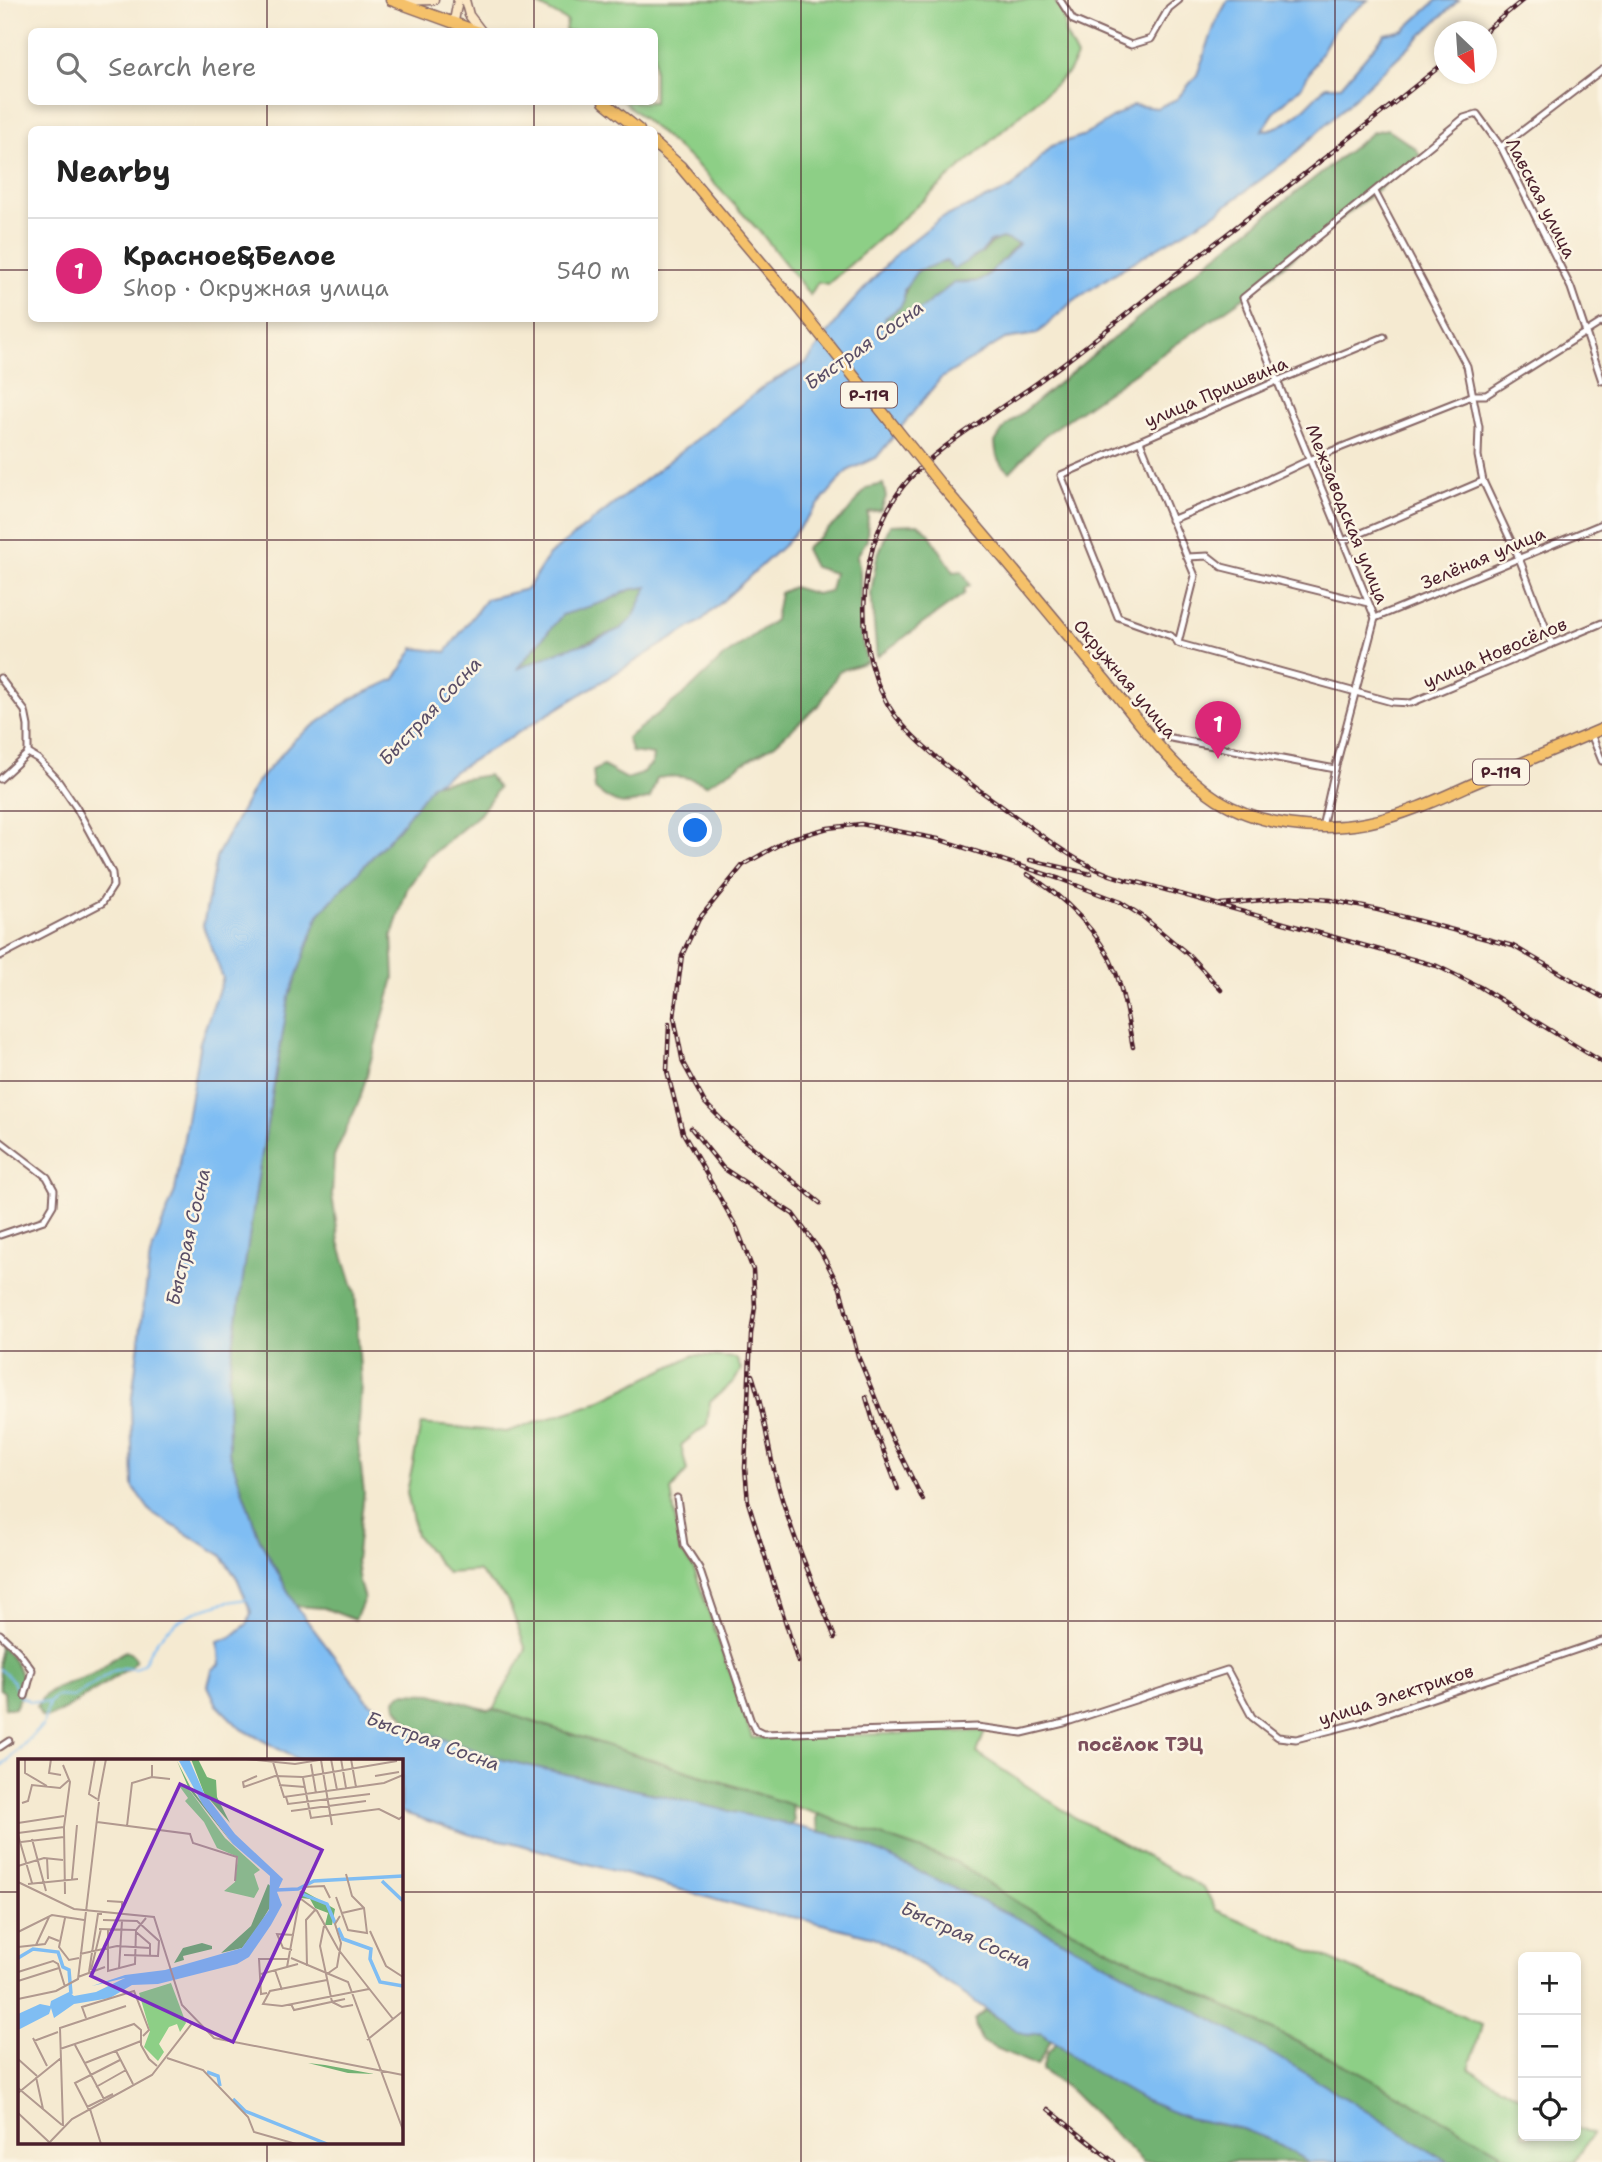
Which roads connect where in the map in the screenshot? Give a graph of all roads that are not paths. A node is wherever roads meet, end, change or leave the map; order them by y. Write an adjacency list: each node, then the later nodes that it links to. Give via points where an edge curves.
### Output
1 (434, 0): 6 (main road)
2 (458, 0): 7 (main road)
3 (465, 0): 9 (main road, via 468,15)
4 (1060, 0): 5 (street, via 1073,20 1131,45 1152,39 1169,8)
5 (1179, 0)
6 (393, 1): 7 (highway)
7 (454, 21): 8 (highway)
8 (471, 28)
9 (478, 28)
10 (1602, 70): 14 (street)
11 (608, 105): 12 (highway)
12 (634, 126)
13 (658, 147): 39 (highway, Окружная улица / Р-119, bridge, via 680,166 796,304)
14 (1501, 148): 15 (street, Лавская улица, via 1476,114 1464,118); 17 (street, Лавская улица, via 1570,288)
15 (1375, 192): 19 (street, Межзаводская улица, via 1242,298); 21 (street, via 1466,366)
16 (1602, 323): 17 (street)
17 (1587, 333): 20 (street, Лавская улица); 21 (street, via 1486,395)
18 (1384, 337): 19 (street, улица Пришвина)
19 (1277, 381): 22 (street, улица Пришвина); 23 (street, Межзаводская улица)
20 (1602, 381)
21 (1474, 395): 23 (street); 25 (street)
22 (1140, 441): 24 (street, улица Пришвина); 26 (street)
23 (1309, 460): 26 (street); 28 (street, Межзаводская улица)
24 (1061, 475): 34 (street, улица Новосёлов, via 1118,617 1171,636)
25 (1483, 481): 28 (street); 30 (street)
26 (1171, 520): 29 (street)
27 (1602, 524): 30 (street, Зелёная улица)
28 (1343, 541): 31 (street, Межзаводская улица)
29 (1187, 556): 31 (street, via 1208,556 1222,567); 34 (street, via 1195,576)
30 (1519, 558): 32 (street, Зелёная улица); 35 (street)
31 (1368, 603): 32 (street, Межзаводская улица)
32 (1375, 618): 37 (street, Межзаводская улица)
33 (1602, 623): 35 (street, улица Новосёлов)
34 (1178, 643): 37 (street, улица Новосёлов)
35 (1552, 643): 37 (street, улица Новосёлов, via 1411,703)
36 (0, 678): 41 (street, via 25,711)
37 (1357, 691): 43 (street, Межзаводская улица)
38 (1602, 729): 40 (highway, Окружная улица / Р-119)
39 (1150, 734): 43 (street); 45 (highway, Окружная улица / Р-119, via 1194,782 1233,808 1275,822)
40 (1591, 734): 42 (street); 45 (highway, Окружная улица / Р-119, via 1393,817)
41 (28, 753): 44 (street); 46 (street, via 56,778 76,807 112,873 113,886 102,904)
42 (1602, 761)
43 (1335, 769): 45 (street, Межзаводская улица)
44 (0, 779)
45 (1322, 827)
46 (0, 956)
47 (0, 1141): 48 (street, via 47,1177 54,1190 53,1205 44,1220)
48 (0, 1236)
49 (677, 1498): 51 (street, улица Электриков, via 684,1545 699,1568 754,1730 763,1734 977,1727 1022,1733 1227,1670 1252,1717 1278,1737 1296,1739 1359,1723)
50 (0, 1634): 52 (street, via 32,1670)
51 (1602, 1641)
52 (25, 1696)
53 (9, 1741): 54 (street)
54 (0, 1747)

